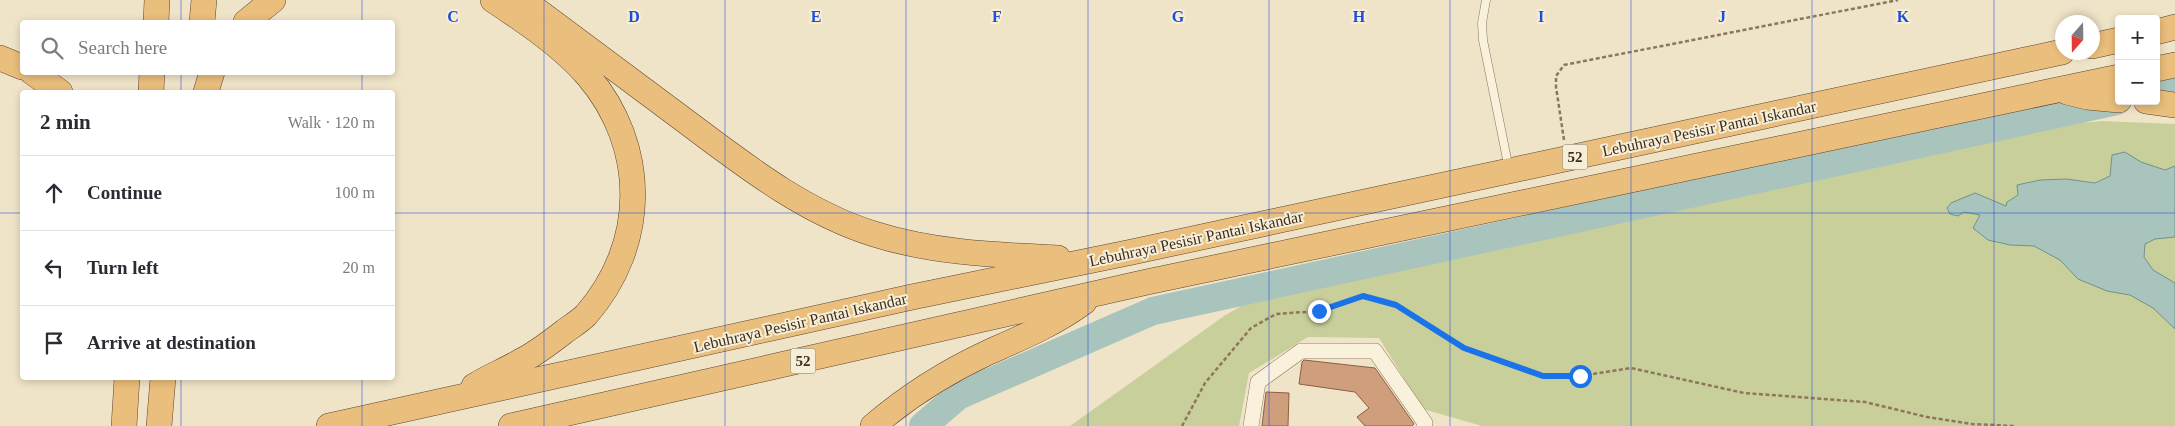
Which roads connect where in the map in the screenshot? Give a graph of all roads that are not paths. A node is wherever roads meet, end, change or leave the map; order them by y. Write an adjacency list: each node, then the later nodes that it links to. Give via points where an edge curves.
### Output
1 (157, 0): 7 (highway)
2 (204, 0): 8 (highway)
3 (273, 0): 9 (highway)
4 (494, 0): 37 (highway, via 567,55 602,95 628,149 634,201 631,226 616,270 585,316 529,357)
5 (523, 0): 33 (highway, via 765,179 843,222 902,242 935,249)
6 (1486, 0): 32 (lane, via 1482,23 1484,40)
7 (156, 20)
8 (202, 20)
9 (248, 20)
10 (2175, 27): 11 (highway)
11 (2160, 31)
12 (2115, 41): 13 (highway)
13 (2100, 44)
14 (2055, 53): 32 (highway, Lebuhraya Pesisir Pantai Iskandar / 52)
15 (0, 58): 17 (highway)
16 (2175, 65): 18 (highway)
17 (20, 66)
18 (2160, 68)
19 (36, 75): 24 (highway)
20 (152, 75): 25 (highway)
21 (196, 75): 26 (highway)
22 (211, 75): 27 (highway)
23 (2115, 78): 28 (highway, Lebuhraya Pesisir Pantai Iskandar / 52)
24 (57, 90)
25 (151, 90)
26 (193, 90)
27 (207, 90)
28 (2058, 90): 29 (highway); 34 (highway, Lebuhraya Pesisir Pantai Iskandar / 52)
29 (2115, 100)
30 (2160, 103): 31 (highway)
31 (2175, 105)
32 (1510, 170): 33 (highway, Lebuhraya Pesisir Pantai Iskandar / 52)
33 (1088, 261): 37 (highway, Lebuhraya Pesisir Pantai Iskandar / 52)
34 (1094, 294): 41 (highway, Lebuhraya Pesisir Pantai Iskandar / 52); 42 (highway, via 1050,324 952,371 915,393)
35 (127, 380): 38 (highway)
36 (163, 380): 39 (highway)
37 (453, 399): 40 (highway, Lebuhraya Pesisir Pantai Iskandar / 52)
38 (124, 426)
39 (159, 426)
40 (329, 426)
41 (511, 426)
42 (874, 426)
43 (1250, 426): 44 (street, via 1258,382 1301,351 1375,351)
44 (1424, 426)

